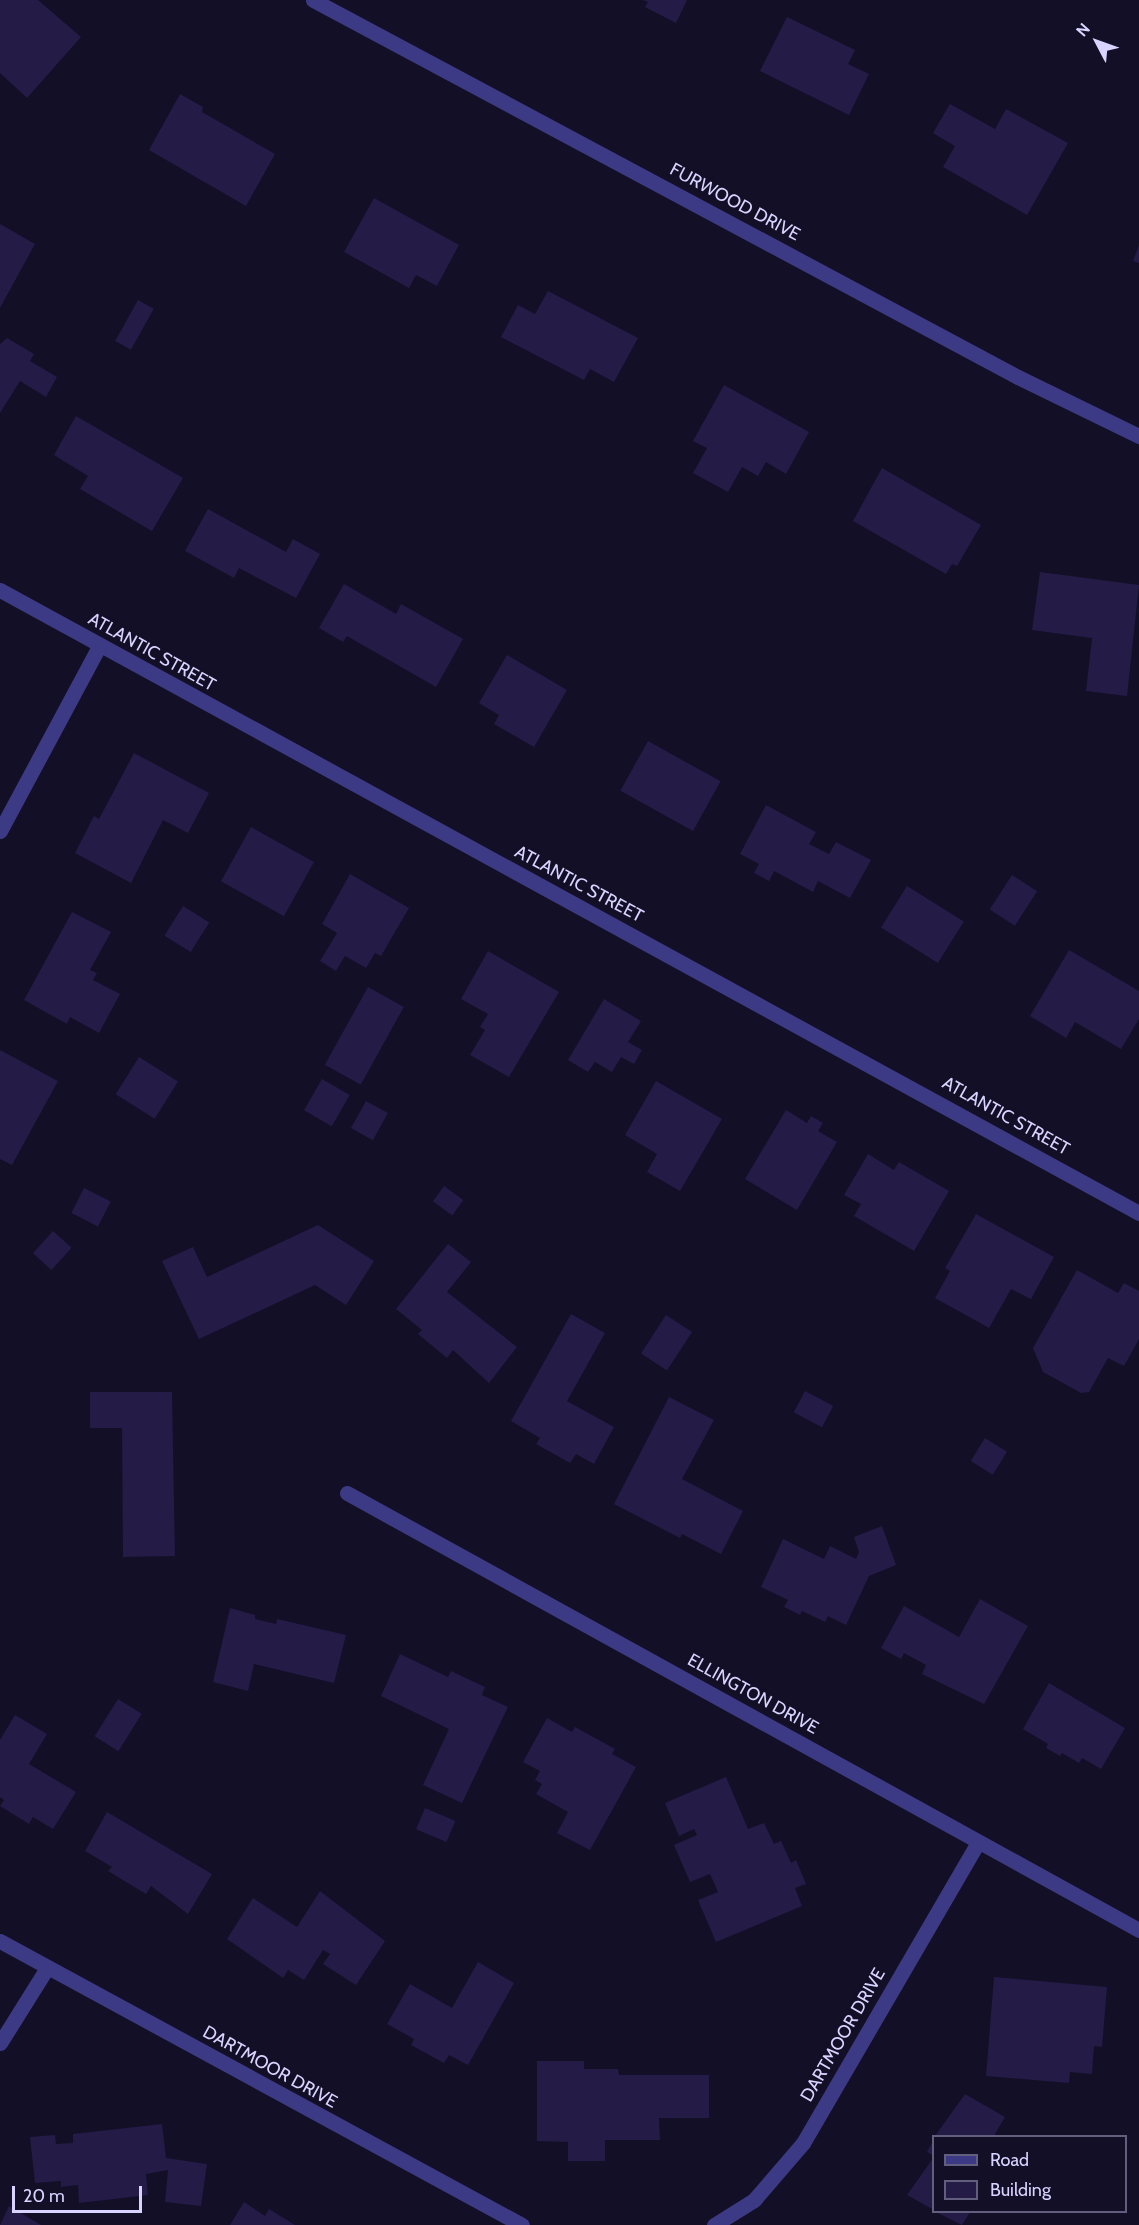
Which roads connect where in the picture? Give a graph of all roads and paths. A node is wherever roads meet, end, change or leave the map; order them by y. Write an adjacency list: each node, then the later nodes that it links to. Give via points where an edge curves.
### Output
1 (313, 0): 2 (street, FURWOOD DRIVE, via 1018,377)
2 (1139, 436)
3 (0, 590): 4 (street, ATLANTIC STREET)
4 (99, 646): 5 (street); 6 (street, ATLANTIC STREET)
5 (0, 831)
6 (1139, 1213)
7 (347, 1493): 8 (street, ELLINGTON DRIVE)
8 (978, 1842): 9 (street, ELLINGTON DRIVE); 14 (street, DARTMOOR DRIVE, via 803,2143 754,2200)
9 (1139, 1930)
10 (0, 1941): 11 (street, DARTMOOR DRIVE)
11 (47, 1968): 12 (street); 13 (street, DARTMOOR DRIVE)
12 (0, 2043)
13 (522, 2225)
14 (714, 2225)

